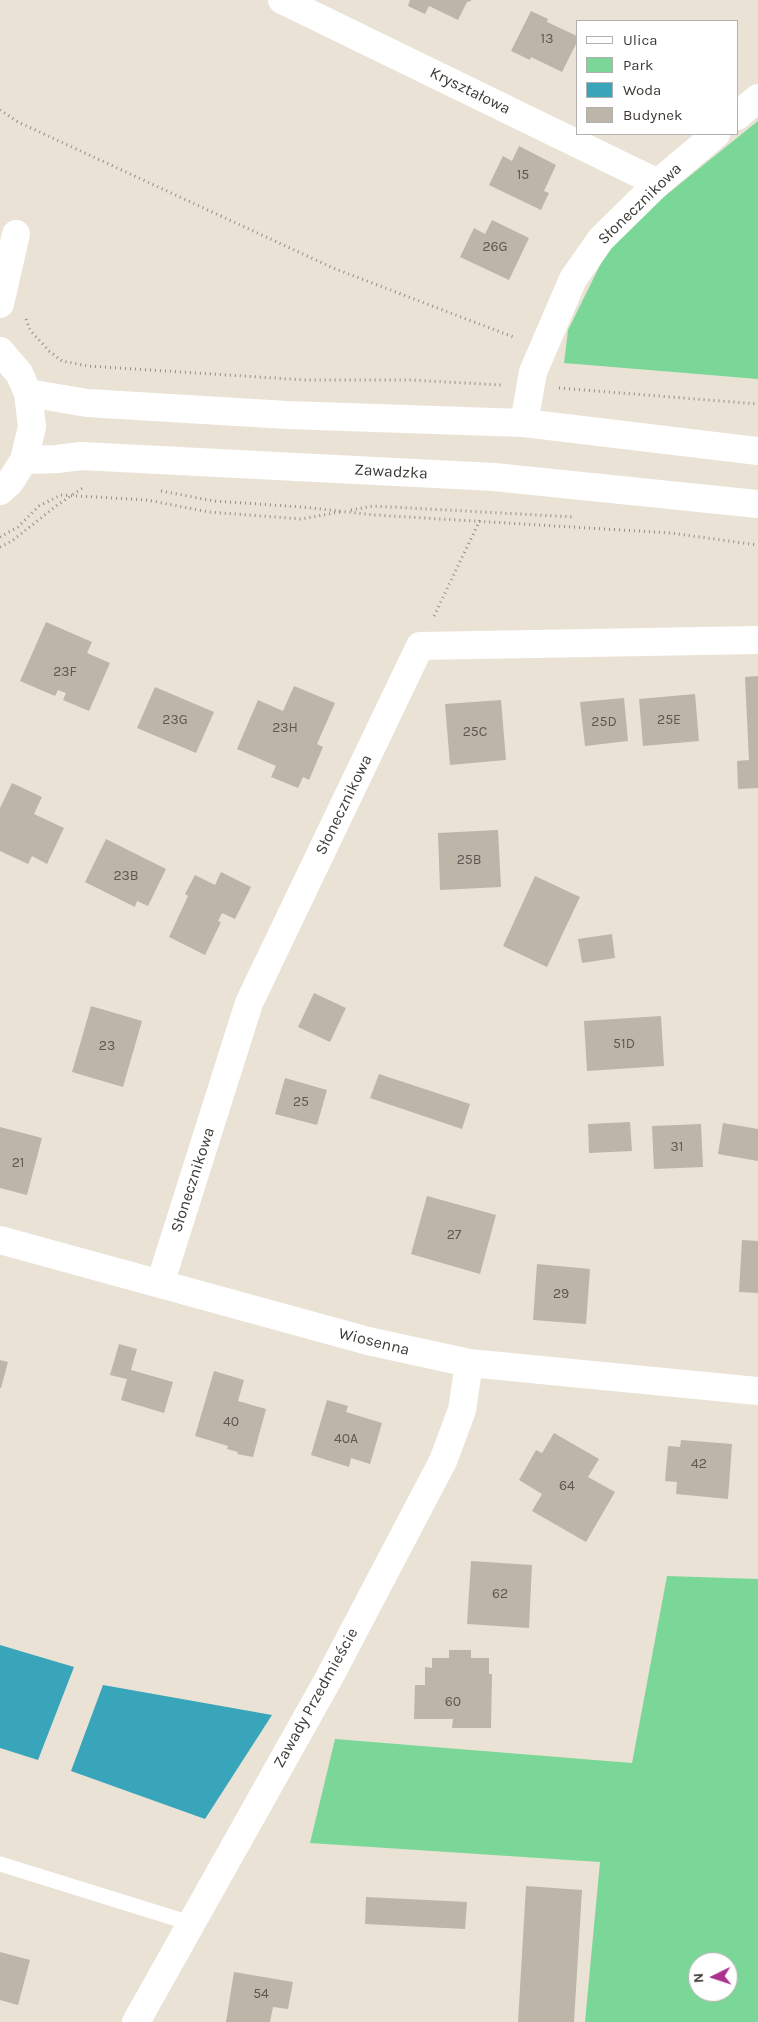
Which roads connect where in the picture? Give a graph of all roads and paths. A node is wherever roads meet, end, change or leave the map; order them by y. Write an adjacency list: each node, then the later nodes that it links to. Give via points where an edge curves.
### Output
1 (282, 0): 6 (street, Kryształowa)
2 (758, 98): 4 (street)
3 (0, 110): 9 (path, via 18,122 333,268)
4 (738, 115)
5 (715, 135): 6 (street, Słonecznikowa)
6 (658, 183): 9 (street, Słonecznikowa, via 601,239 572,279)
7 (0, 250): 8 (street, via 16,234)
8 (3, 295): 11 (path, via 15,291 30,330 49,351 62,361 88,366 305,380 410,380)
9 (542, 348): 11 (street, Słonecznikowa)
10 (0, 351): 12 (street, via 19,373)
11 (530, 387): 13 (path); 14 (street, Słonecznikowa)
12 (28, 393): 14 (street, via 88,403 268,414); 16 (street, via 32,427)
13 (758, 404)
14 (524, 423): 15 (street)
15 (758, 451)
16 (24, 460): 18 (street); 21 (street, Zawadzka, via 81,456 494,477)
17 (93, 487): 20 (path, via 83,487)
18 (0, 491)
19 (160, 491): 22 (path, via 214,501)
20 (72, 494): 22 (path, via 147,500 209,512 301,519); 25 (path, via 61,495 39,506 18,527); 27 (path)
21 (758, 504)
22 (345, 511): 23 (path, via 373,506); 24 (path)
23 (584, 517)
24 (480, 520): 26 (path, via 671,533); 29 (path)
25 (0, 537)
26 (758, 545)
27 (0, 547)
28 (758, 640): 29 (street)
29 (420, 646): 31 (street, Słonecznikowa, via 249,1003)
30 (0, 1240): 31 (street, Wiosenna)
31 (160, 1284): 32 (street, Wiosenna, via 368,1342)
32 (469, 1363): 33 (street, Wiosenna); 35 (street, Zawady Przedmieście, via 462,1410 442,1461 329,1678)
33 (758, 1390)
34 (0, 1864): 35 (lane)
35 (190, 1923): 36 (street, Zawady Przedmieście)
36 (136, 2022)

